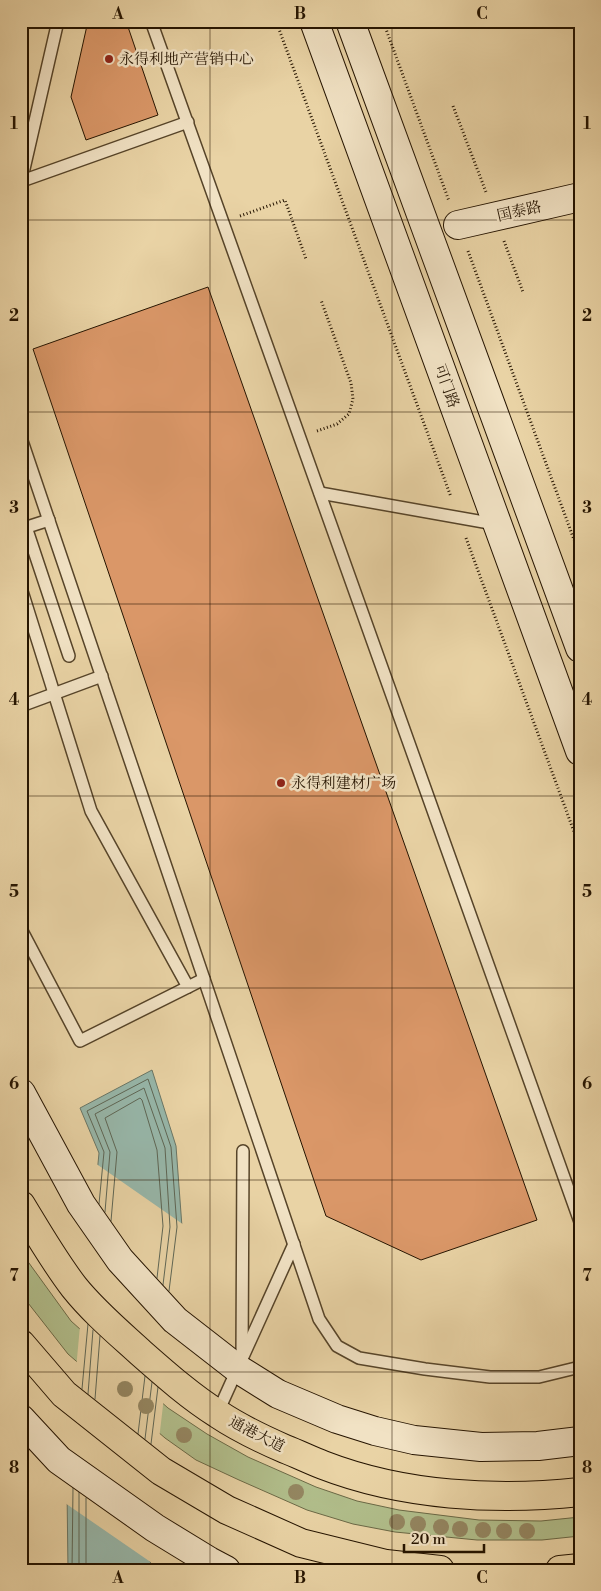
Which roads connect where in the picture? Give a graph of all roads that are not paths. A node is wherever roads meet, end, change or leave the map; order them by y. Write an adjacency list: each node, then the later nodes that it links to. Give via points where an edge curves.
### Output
1 (58, 21): 6 (lane)
2 (151, 21): 5 (lane)
3 (314, 21): 12 (main road, 可门路)
4 (350, 21): 15 (main road)
5 (188, 122): 6 (lane); 10 (lane)
6 (21, 182)
7 (580, 196): 8 (main road, 国泰路)
8 (458, 225)
9 (21, 438): 11 (lane)
10 (320, 493): 12 (lane); 27 (lane)
11 (49, 520): 13 (lane); 17 (lane)
12 (497, 524): 20 (main road, 可门路)
13 (23, 528): 16 (lane)
14 (21, 588): 18 (lane)
15 (580, 648)
16 (69, 656)
17 (102, 676): 18 (lane); 22 (lane)
18 (54, 694): 19 (lane); 23 (lane, via 91,811)
19 (21, 706)
20 (580, 751)
21 (21, 929): 23 (lane, via 80,1041)
22 (204, 979): 23 (lane); 28 (lane)
23 (188, 987)
24 (21, 1093): 30 (main road, via 81,1204 120,1260 175,1320)
25 (243, 1151): 30 (lane)
26 (21, 1205): 32 (main road, 通港大道, via 46,1248 96,1313 169,1378)
27 (580, 1222)
28 (294, 1244): 30 (lane); 31 (lane, via 319,1319 337,1346 359,1358 490,1377 539,1377)
29 (21, 1344): 38 (main road, via 64,1394 161,1471 228,1510 301,1543 386,1564)
30 (240, 1365): 32 (lane); 34 (main road, via 278,1394 375,1432 481,1447)
31 (580, 1366)
32 (217, 1414): 35 (main road, 通港大道, via 324,1466 403,1487 479,1496)
33 (21, 1419): 37 (main road, via 58,1460 155,1528)
34 (580, 1441)
35 (580, 1492)
36 (580, 1568): 39 (main road)
37 (226, 1570)
38 (440, 1570)
39 (560, 1570)

